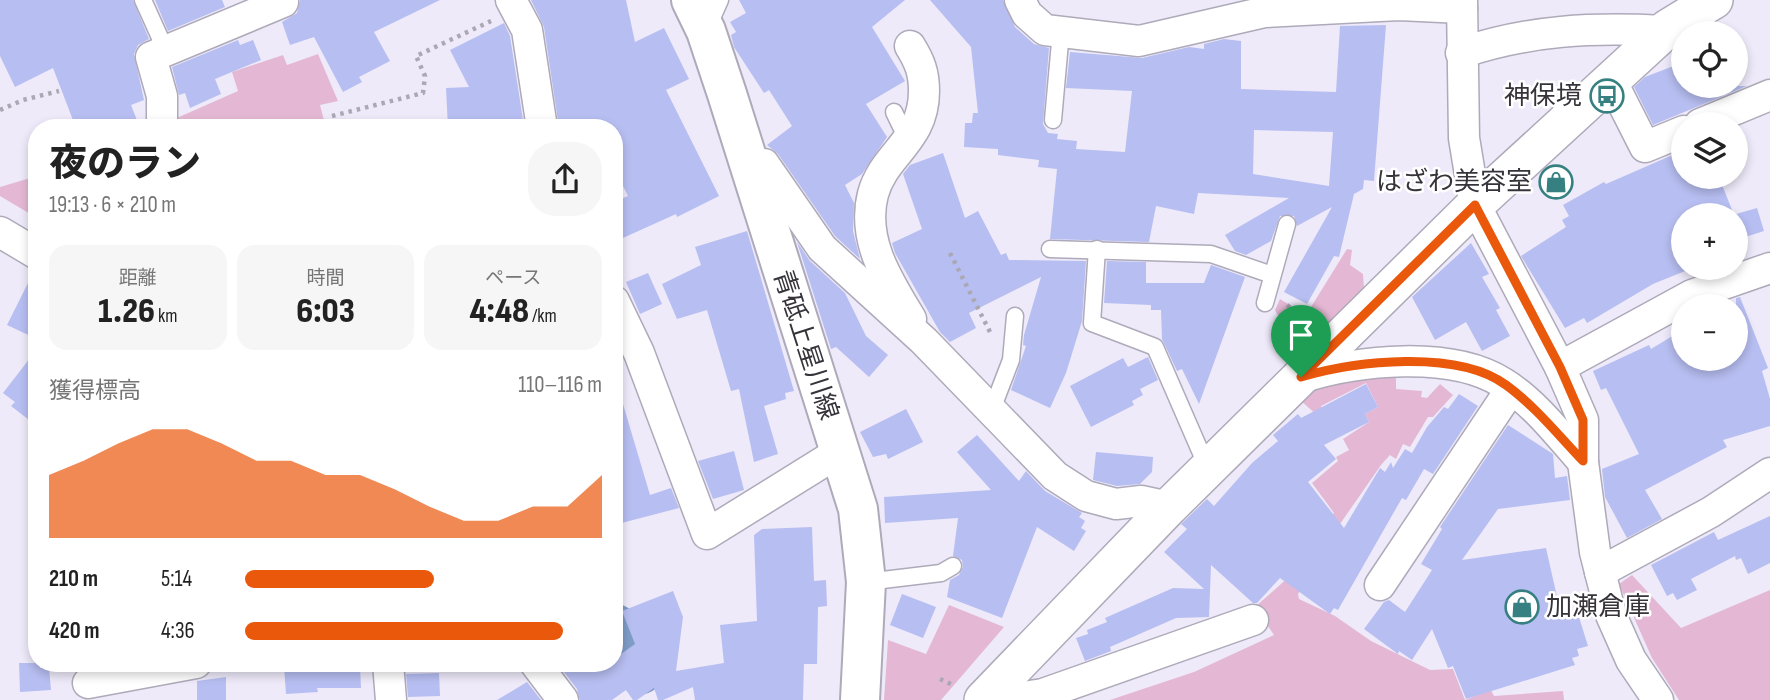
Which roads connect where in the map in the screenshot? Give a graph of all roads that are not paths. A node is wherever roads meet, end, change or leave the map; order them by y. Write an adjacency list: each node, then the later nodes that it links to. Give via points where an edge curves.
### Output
1 (142, 0): 11 (lane)
2 (282, 0): 11 (street)
3 (1020, 0): 8 (street, via 1027,14 1045,30)
4 (1714, 0): 9 (street)
5 (1462, 4): 8 (street, via 1265,12 1139,41); 12 (street)
6 (513, 5): 18 (street, via 527,30)
7 (710, 7): 22 (main road, 青砥上星川線)
8 (1061, 32): 19 (lane)
9 (1664, 32): 12 (street, via 1602,28 1541,32); 13 (street)
10 (910, 47): 21 (street, via 922,64 924,112)
11 (166, 51): 17 (street, via 152,57 162,96)
12 (1461, 53): 23 (street, via 1464,138)
13 (1611, 80): 20 (street, via 1644,147); 23 (street)
14 (1770, 95): 16 (street)
15 (894, 112): 21 (lane)
16 (1729, 112)
17 (162, 119)
18 (541, 119)
19 (1053, 120)
20 (1671, 136)
21 (908, 141): 34 (street, via 873,193 870,218 883,272)
22 (747, 164): 34 (street, via 764,164 822,248); 39 (main road, 青砥上星川線)
23 (1475, 205): 35 (street); 36 (street)
24 (1287, 225): 30 (lane)
25 (1, 236): 27 (street)
26 (1050, 249): 28 (lane)
27 (28, 250)
28 (1097, 250): 30 (lane, via 1212,254); 41 (lane, via 1092,323 1155,347)
29 (1770, 268): 35 (street, via 1692,295)
30 (1272, 275): 31 (lane)
31 (1265, 303)
32 (1015, 316): 38 (lane, via 1010,360)
33 (623, 320): 39 (street, via 707,534)
34 (924, 341): 38 (street)
35 (1560, 367): 40 (street, via 1583,420)
36 (1301, 377): 37 (street, via 1368,363 1419,363 1484,373); 41 (street)
37 (1511, 389): 40 (street); 47 (street)
38 (991, 412): 43 (street, via 1055,476 1086,496 1116,504 1140,501)
39 (839, 452): 46 (main road, 青砥上星川線, via 858,509)
40 (1583, 461): 45 (street)
41 (1208, 469): 43 (street)
42 (1770, 473): 45 (street, via 1711,512)
43 (1170, 507): 53 (street)
44 (953, 566): 46 (lane, via 941,573)
45 (1600, 572): 58 (street, via 1611,615 1631,660)
46 (866, 582): 56 (main road, 青砥上星川線)
47 (1380, 585)
48 (1253, 620): 57 (street, via 1043,695)
49 (147, 672): 52 (street)
50 (389, 672): 54 (street)
51 (543, 672): 55 (street)
52 (88, 683)
53 (969, 693)
54 (391, 700)
55 (563, 700)
56 (860, 700)
57 (1003, 700)
58 (1658, 700)

